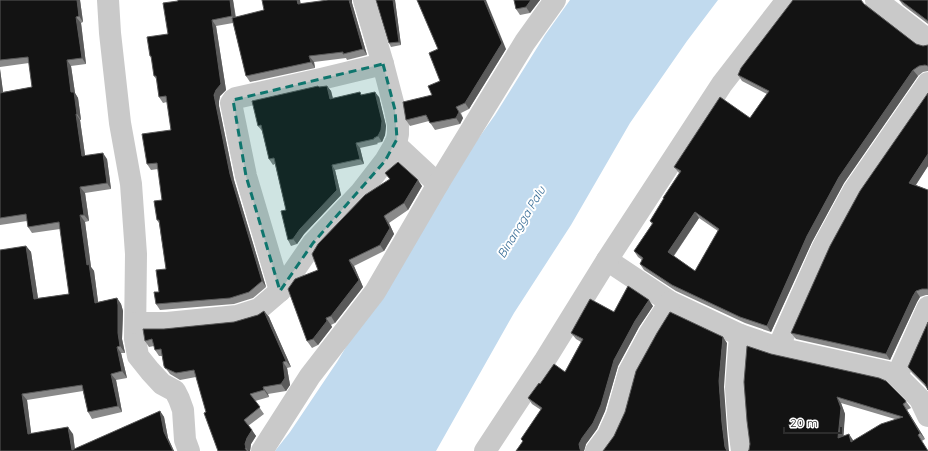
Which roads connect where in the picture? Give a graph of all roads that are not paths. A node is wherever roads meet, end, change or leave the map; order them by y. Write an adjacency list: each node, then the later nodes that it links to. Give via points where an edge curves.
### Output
1 (108, 0): 15 (street, via 120,123 131,184 136,254)
2 (364, 0): 7 (street)
3 (555, 0): 10 (street, via 525,42)
4 (787, 0): 11 (street, via 722,84)
5 (885, 2): 6 (street)
6 (928, 40)
7 (383, 64): 9 (street, via 398,125); 12 (street, via 236,98 231,104 246,176)
8 (928, 83): 17 (street, via 854,190 823,247)
9 (395, 144): 10 (street); 12 (street, via 360,192 313,243)
10 (438, 184): 21 (street, via 375,292 310,376)
11 (607, 260): 13 (street); 22 (street)
12 (280, 290): 15 (street, via 259,309 237,316 167,323)
13 (670, 302): 16 (street); 23 (street, via 629,372 617,416 608,435)
14 (928, 307): 18 (street)
15 (136, 323): 20 (street, via 138,356 162,384 175,391 182,404)
16 (740, 336): 17 (street); 24 (street, via 736,388)
17 (778, 348): 18 (street)
18 (897, 376): 19 (street, via 920,399)
19 (928, 416)
20 (188, 451)
21 (262, 451)
22 (485, 451)
23 (596, 451)
24 (742, 451)

